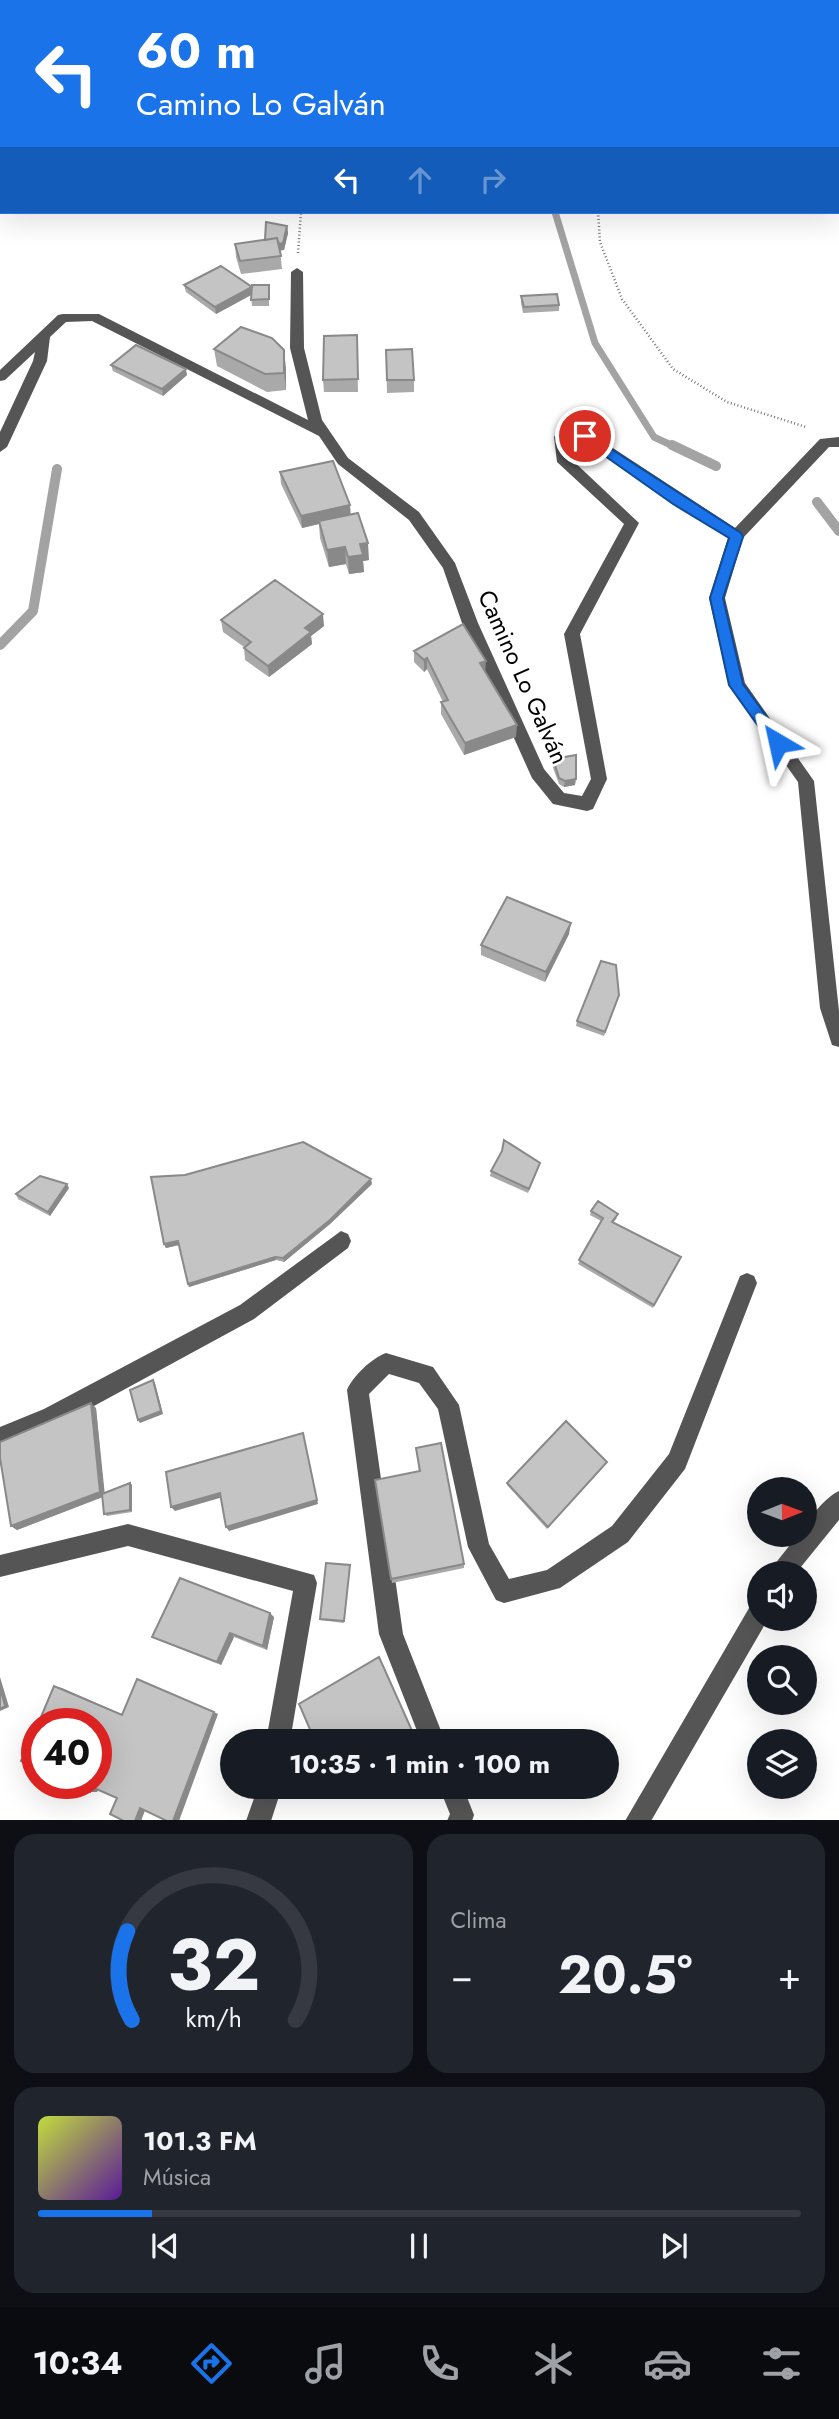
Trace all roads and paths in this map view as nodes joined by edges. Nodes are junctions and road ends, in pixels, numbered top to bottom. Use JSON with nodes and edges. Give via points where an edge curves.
{"nodes":[{"id":1,"x":301,"y":214,"type":"edge"},
{"id":2,"x":598,"y":214,"type":"edge"},
{"id":3,"x":297,"y":272,"type":"joint"},
{"id":4,"x":44,"y":337,"type":"junction"},
{"id":5,"x":0,"y":377,"type":"edge"},
{"id":6,"x":323,"y":433,"type":"junction"},
{"id":7,"x":832,"y":442,"type":"edge"},
{"id":8,"x":0,"y":447,"type":"edge"},
{"id":9,"x":736,"y":537,"type":"junction"},
{"id":10,"x":839,"y":1039,"type":"edge"},
{"id":11,"x":341,"y":1241,"type":"dead end"},
{"id":12,"x":747,"y":1283,"type":"dead end"},
{"id":13,"x":0,"y":1438,"type":"edge"},
{"id":14,"x":839,"y":1502,"type":"edge"},
{"id":15,"x":792,"y":1561,"type":"edge"},
{"id":16,"x":0,"y":1566,"type":"edge"},
{"id":17,"x":748,"y":1631,"type":"edge"},
{"id":18,"x":280,"y":1729,"type":"edge"},
{"id":19,"x":428,"y":1729,"type":"edge"},
{"id":20,"x":268,"y":1799,"type":"edge"},
{"id":21,"x":456,"y":1799,"type":"edge"},
{"id":22,"x":258,"y":1820,"type":"edge"},
{"id":23,"x":460,"y":1820,"type":"edge"},
{"id":24,"x":638,"y":1820,"type":"edge"}],
"edges":[{"from":1,"to":3,"type":"path"},
{"from":2,"to":7,"type":"path","via":[[600,242],[622,299],[673,369],[727,402],[804,426]]},
{"from":3,"to":6,"type":"street","name":"Camino Lo Galván","via":[[297,348],[315,421]]},
{"from":4,"to":5,"type":"street","name":"Camino Lo Galván"},
{"from":4,"to":6,"type":"street","name":"Camino Lo Galván","via":[[63,318],[94,317]]},
{"from":4,"to":8,"type":"street","via":[[40,361]]},
{"from":6,"to":9,"type":"street","name":"Camino Lo Galván","via":[[343,461],[414,516],[450,567],[470,623],[538,773],[559,799],[587,804],[598,779],[572,634],[632,523],[562,458],[561,437],[585,436]]},
{"from":7,"to":9,"type":"street"},
{"from":9,"to":10,"type":"street","via":[[717,598],[737,685],[806,781],[829,1008]]},
{"from":11,"to":13,"type":"street","via":[[247,1312],[51,1417]]},
{"from":12,"to":19,"type":"street","via":[[677,1461],[620,1534],[552,1580],[504,1592],[479,1548],[448,1405],[426,1374],[386,1363],[358,1391],[391,1634]]},
{"from":14,"to":15,"type":"street"},
{"from":16,"to":18,"type":"street","via":[[128,1535],[306,1583]]},
{"from":17,"to":24,"type":"street"},
{"from":20,"to":22,"type":"street"},
{"from":21,"to":23,"type":"street"}]}
